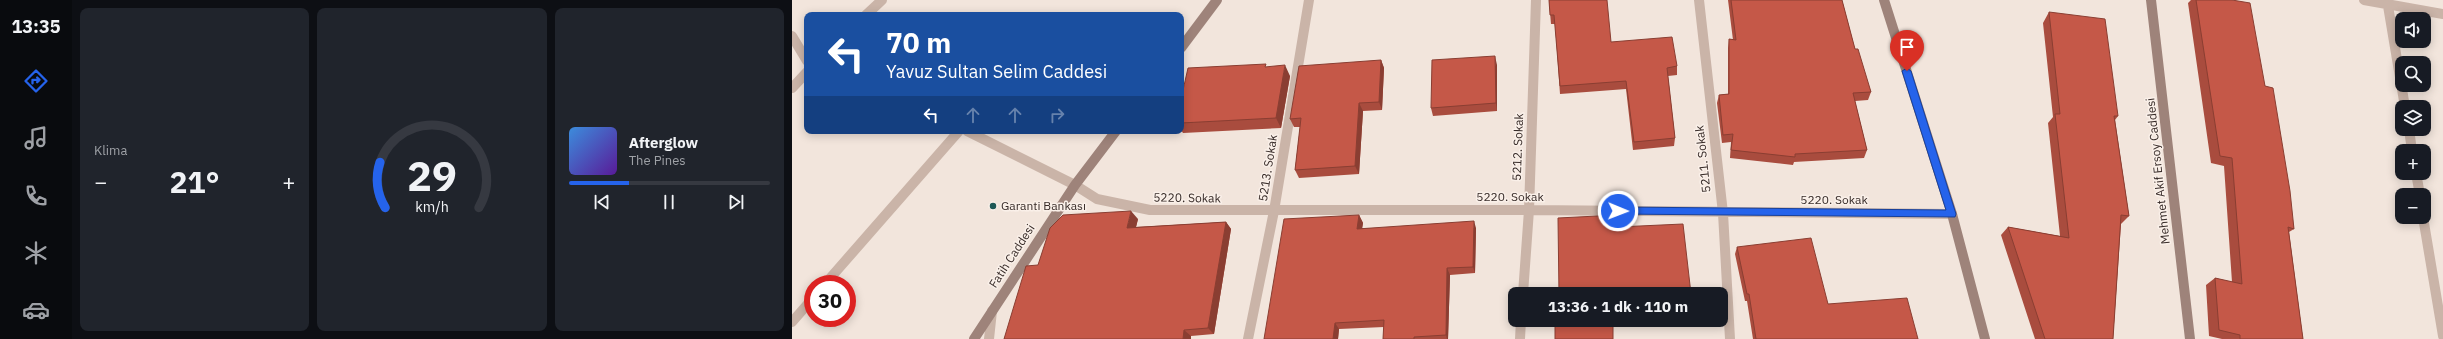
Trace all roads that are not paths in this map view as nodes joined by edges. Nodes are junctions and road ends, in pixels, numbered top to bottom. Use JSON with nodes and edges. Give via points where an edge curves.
{"nodes":[{"id":1,"x":882,"y":0,"type":"edge"},
{"id":2,"x":1217,"y":0,"type":"edge"},
{"id":3,"x":1309,"y":0,"type":"edge"},
{"id":4,"x":1536,"y":0,"type":"edge"},
{"id":5,"x":1699,"y":0,"type":"edge"},
{"id":6,"x":1884,"y":0,"type":"edge"},
{"id":7,"x":2151,"y":0,"type":"edge"},
{"id":8,"x":2364,"y":0,"type":"edge"},
{"id":9,"x":2387,"y":2,"type":"edge"},
{"id":10,"x":869,"y":12,"type":"edge"},
{"id":11,"x":2443,"y":14,"type":"edge"},
{"id":12,"x":792,"y":36,"type":"edge"},
{"id":13,"x":1184,"y":44,"type":"edge"},
{"id":14,"x":804,"y":56,"type":"edge"},
{"id":15,"x":804,"y":75,"type":"edge"},
{"id":16,"x":792,"y":88,"type":"edge"},
{"id":17,"x":2404,"y":100,"type":"edge"},
{"id":18,"x":956,"y":134,"type":"edge"},
{"id":19,"x":973,"y":134,"type":"edge"},
{"id":20,"x":1114,"y":134,"type":"edge"},
{"id":21,"x":1075,"y":185,"type":"junction"},
{"id":22,"x":1529,"y":210,"type":"junction"},
{"id":23,"x":1274,"y":211,"type":"junction"},
{"id":24,"x":1723,"y":213,"type":"junction"},
{"id":25,"x":1952,"y":214,"type":"junction"},
{"id":26,"x":2424,"y":224,"type":"edge"},
{"id":27,"x":833,"y":275,"type":"edge"},
{"id":28,"x":1524,"y":287,"type":"edge"},
{"id":29,"x":804,"y":308,"type":"edge"},
{"id":30,"x":992,"y":312,"type":"junction"},
{"id":31,"x":792,"y":322,"type":"edge"},
{"id":32,"x":1521,"y":327,"type":"edge"},
{"id":33,"x":2443,"y":336,"type":"edge"},
{"id":34,"x":974,"y":339,"type":"edge"},
{"id":35,"x":988,"y":339,"type":"edge"},
{"id":36,"x":1248,"y":339,"type":"edge"},
{"id":37,"x":1520,"y":339,"type":"edge"},
{"id":38,"x":1730,"y":339,"type":"edge"},
{"id":39,"x":1985,"y":339,"type":"edge"},
{"id":40,"x":2190,"y":339,"type":"edge"}],
"edges":[{"from":1,"to":10,"type":"street"},
{"from":2,"to":13,"type":"street"},
{"from":3,"to":23,"type":"street","name":"5213. Sokak"},
{"from":4,"to":22,"type":"street","name":"5212. Sokak"},
{"from":5,"to":24,"type":"street","name":"5211. Sokak"},
{"from":6,"to":25,"type":"street"},
{"from":7,"to":40,"type":"street","name":"Mehmet Akif Ersoy Caddesi"},
{"from":8,"to":9,"type":"street"},
{"from":9,"to":11,"type":"street"},
{"from":9,"to":17,"type":"street"},
{"from":12,"to":14,"type":"street"},
{"from":15,"to":16,"type":"street"},
{"from":18,"to":27,"type":"street"},
{"from":19,"to":21,"type":"street","name":"5220. Sokak"},
{"from":20,"to":21,"type":"street","name":"Fatih Caddesi"},
{"from":21,"to":23,"type":"street","name":"5220. Sokak","via":[[1097,199],[1150,210]]},
{"from":21,"to":30,"type":"street","name":"Fatih Caddesi"},
{"from":22,"to":23,"type":"street","name":"5220. Sokak"},
{"from":22,"to":24,"type":"street","name":"5220. Sokak"},
{"from":22,"to":28,"type":"street","name":"5212. Sokak"},
{"from":23,"to":36,"type":"street","name":"5213. Sokak"},
{"from":24,"to":25,"type":"street","name":"5220. Sokak"},
{"from":24,"to":38,"type":"street","name":"5211. Sokak"},
{"from":25,"to":39,"type":"street"},
{"from":26,"to":33,"type":"street"},
{"from":29,"to":31,"type":"street"},
{"from":30,"to":34,"type":"street","name":"Fatih Caddesi"},
{"from":30,"to":35,"type":"street"},
{"from":32,"to":37,"type":"street"}]}
